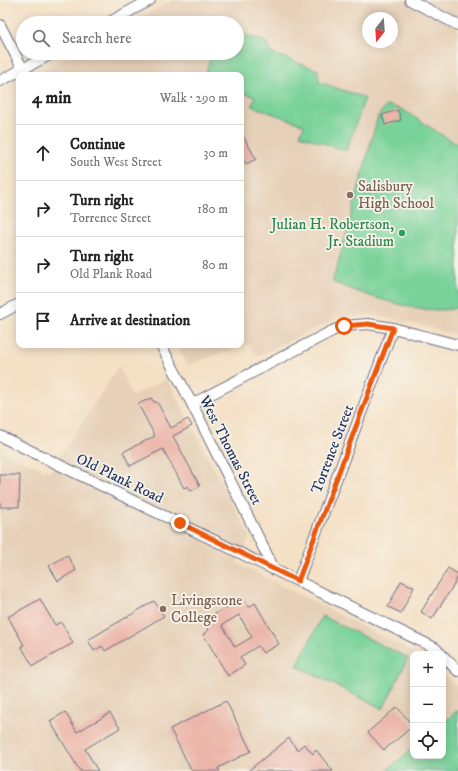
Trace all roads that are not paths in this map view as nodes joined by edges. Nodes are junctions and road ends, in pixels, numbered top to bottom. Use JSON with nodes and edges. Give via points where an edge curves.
{"nodes":[{"id":1,"x":150,"y":0,"type":"edge"},
{"id":2,"x":410,"y":0,"type":"edge"},
{"id":3,"x":121,"y":16,"type":"edge"},
{"id":4,"x":458,"y":25,"type":"edge"},
{"id":5,"x":0,"y":26,"type":"edge"},
{"id":6,"x":16,"y":57,"type":"edge"},
{"id":7,"x":18,"y":60,"type":"edge"},
{"id":8,"x":42,"y":60,"type":"edge"},
{"id":9,"x":24,"y":72,"type":"edge"},
{"id":10,"x":16,"y":75,"type":"edge"},
{"id":11,"x":0,"y":81,"type":"edge"},
{"id":12,"x":16,"y":306,"type":"edge"},
{"id":13,"x":0,"y":314,"type":"edge"},
{"id":14,"x":393,"y":328,"type":"junction"},
{"id":15,"x":458,"y":345,"type":"edge"},
{"id":16,"x":163,"y":348,"type":"edge"},
{"id":17,"x":192,"y":404,"type":"junction"},
{"id":18,"x":0,"y":436,"type":"edge"},
{"id":19,"x":274,"y":569,"type":"junction"},
{"id":20,"x":298,"y":581,"type":"junction"},
{"id":21,"x":438,"y":651,"type":"edge"},
{"id":22,"x":446,"y":659,"type":"edge"},
{"id":23,"x":458,"y":671,"type":"edge"}],
"edges":[{"from":1,"to":3,"type":"street"},
{"from":2,"to":4,"type":"street"},
{"from":5,"to":6,"type":"street"},
{"from":7,"to":9,"type":"street"},
{"from":8,"to":9,"type":"street"},
{"from":10,"to":11,"type":"street"},
{"from":12,"to":13,"type":"street"},
{"from":14,"to":15,"type":"street"},
{"from":14,"to":17,"type":"street","via":[[368,324],[344,326]]},
{"from":14,"to":20,"type":"street","name":"Torrence Street"},
{"from":16,"to":17,"type":"street","name":"West Thomas Street"},
{"from":17,"to":19,"type":"street","name":"West Thomas Street"},
{"from":18,"to":19,"type":"street","name":"Old Plank Road"},
{"from":19,"to":20,"type":"street","name":"Old Plank Road"},
{"from":20,"to":21,"type":"street","name":"Old Plank Road"},
{"from":22,"to":23,"type":"street","name":"Old Plank Road"}]}
